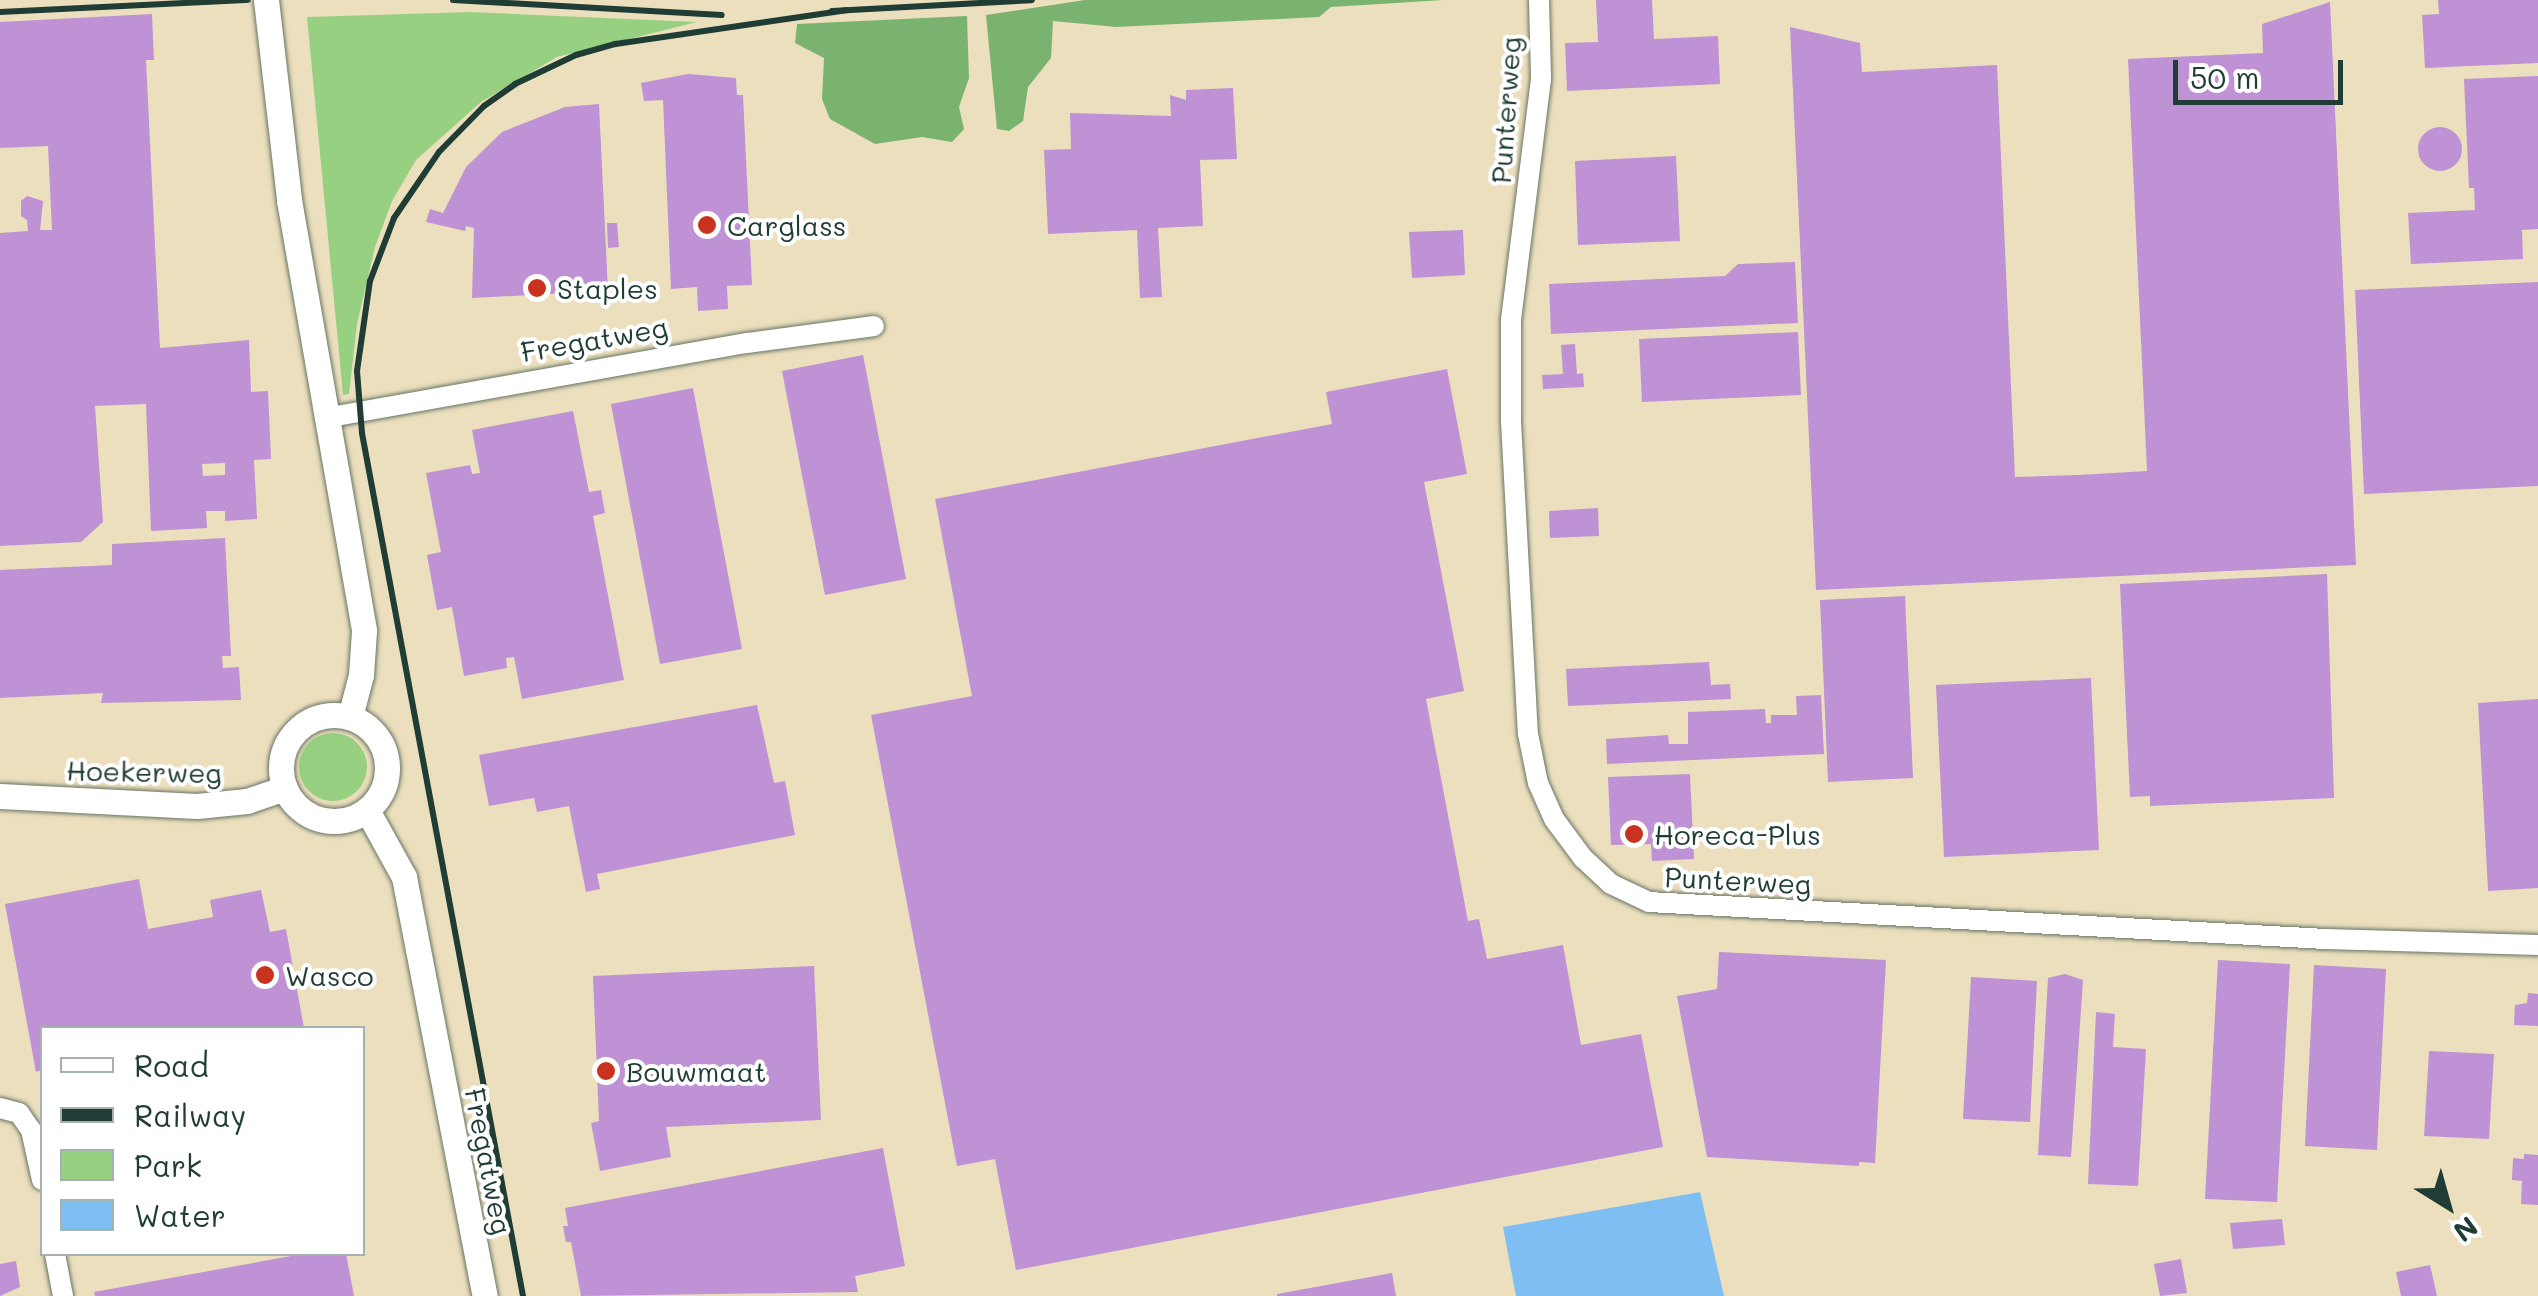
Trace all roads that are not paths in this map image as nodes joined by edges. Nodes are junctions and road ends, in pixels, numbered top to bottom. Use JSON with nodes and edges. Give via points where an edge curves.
{"nodes":[{"id":1,"x":266,"y":0,"type":"edge"},
{"id":2,"x":1539,"y":0,"type":"edge"},
{"id":3,"x":874,"y":326,"type":"dead end"},
{"id":4,"x":325,"y":418,"type":"junction"},
{"id":5,"x":350,"y":717,"type":"junction"},
{"id":6,"x":285,"y":788,"type":"junction"},
{"id":7,"x":0,"y":796,"type":"edge"},
{"id":8,"x":367,"y":810,"type":"junction"},
{"id":9,"x":2538,"y":945,"type":"edge"},
{"id":10,"x":0,"y":1108,"type":"edge"},
{"id":11,"x":40,"y":1171,"type":"edge"},
{"id":12,"x":55,"y":1256,"type":"edge"},
{"id":13,"x":62,"y":1296,"type":"edge"},
{"id":14,"x":485,"y":1296,"type":"edge"}],
"edges":[{"from":1,"to":4,"type":"street","via":[[289,200]]},
{"from":2,"to":9,"type":"street","name":"Punterweg","via":[[1542,79],[1510,319],[1513,461],[1528,734],[1538,783],[1583,858],[1611,884],[1649,902]]},
{"from":3,"to":4,"type":"street","name":"Fregatweg"},
{"from":4,"to":5,"type":"street","via":[[364,631]]},
{"from":5,"to":6,"type":"street","via":[[318,718],[299,728],[283,756]]},
{"from":5,"to":8,"type":"street","via":[[378,737],[387,758],[386,782]]},
{"from":6,"to":7,"type":"street","name":"Hoekerweg","via":[[248,801],[197,806]]},
{"from":6,"to":8,"type":"street","via":[[299,808],[320,819],[345,820]]},
{"from":8,"to":14,"type":"street","name":"Fregatweg","via":[[404,877]]},
{"from":10,"to":11,"type":"street","via":[[19,1113],[31,1130]]},
{"from":12,"to":13,"type":"street"}]}
